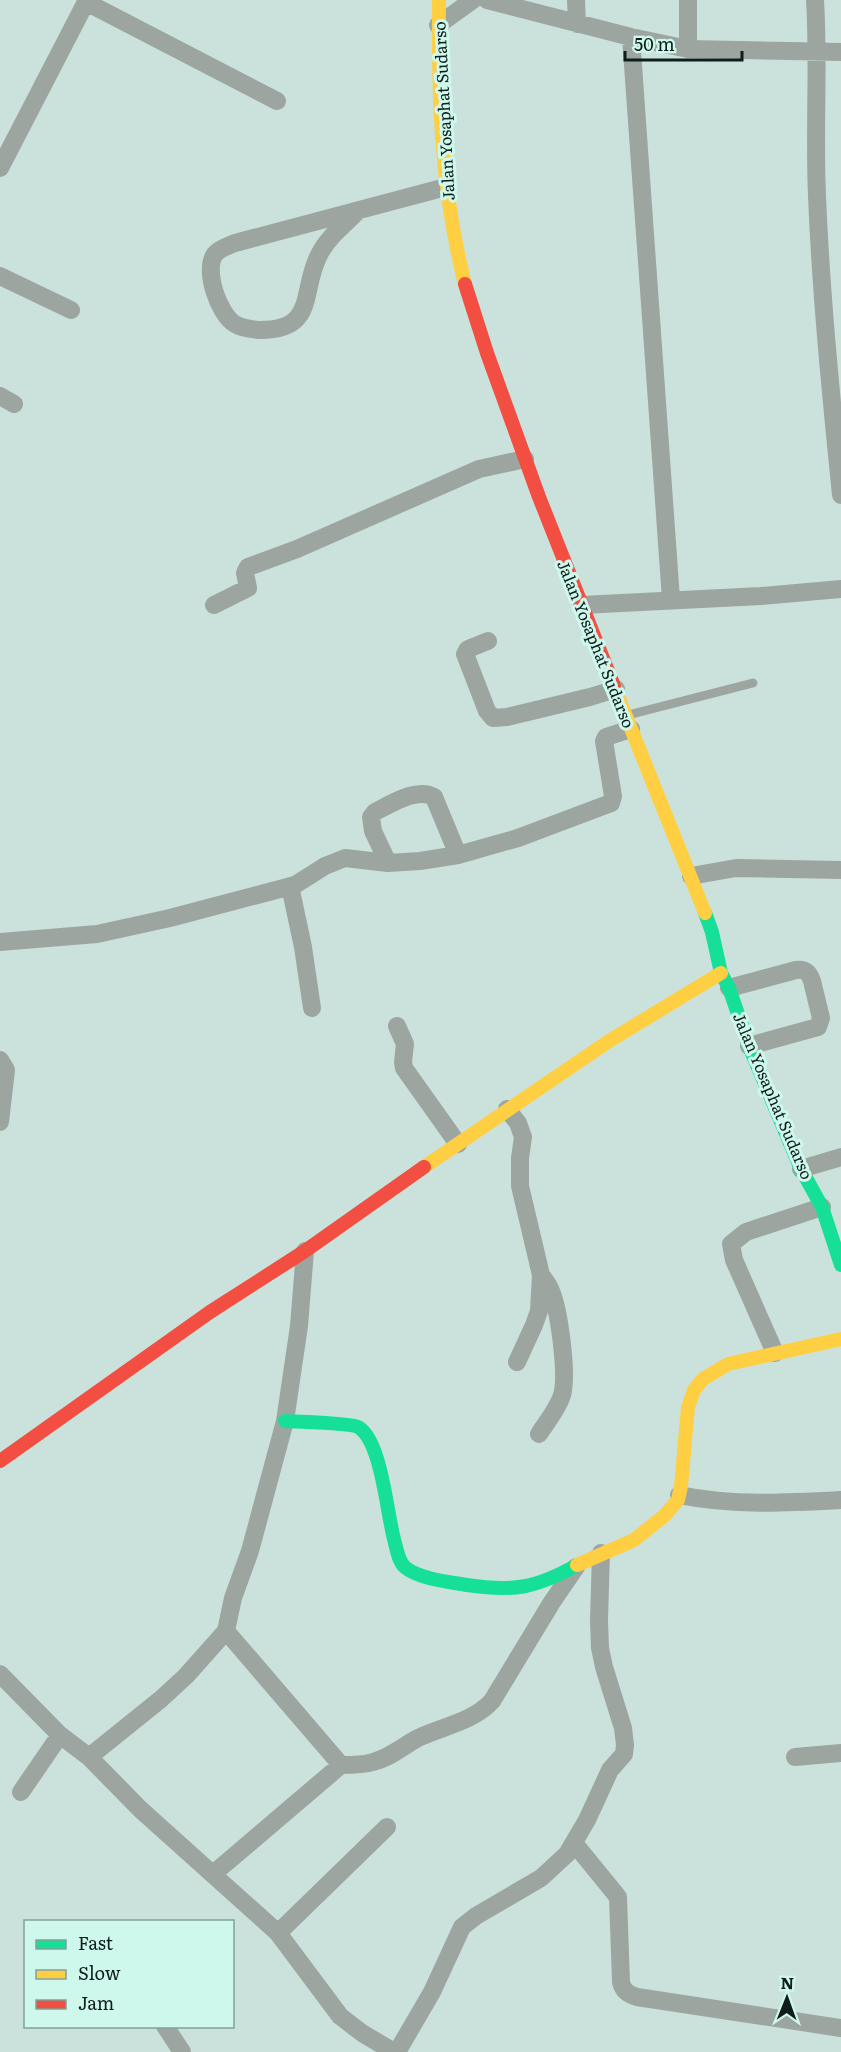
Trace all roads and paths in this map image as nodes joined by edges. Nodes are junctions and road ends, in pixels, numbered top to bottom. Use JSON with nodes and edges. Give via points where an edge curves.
{"nodes":[{"id":1,"x":439,"y":0,"type":"edge"},
{"id":2,"x":473,"y":0,"type":"edge"},
{"id":3,"x":487,"y":0,"type":"edge"},
{"id":4,"x":576,"y":0,"type":"edge"},
{"id":5,"x":688,"y":0,"type":"edge"},
{"id":6,"x":815,"y":0,"type":"edge"},
{"id":7,"x":86,"y":1,"type":"edge"},
{"id":8,"x":577,"y":24,"type":"junction"},
{"id":9,"x":438,"y":25,"type":"junction"},
{"id":10,"x":631,"y":38,"type":"junction"},
{"id":11,"x":688,"y":49,"type":"junction"},
{"id":12,"x":841,"y":52,"type":"edge"},
{"id":13,"x":817,"y":53,"type":"junction"},
{"id":14,"x":277,"y":101,"type":"dead end"},
{"id":15,"x":0,"y":168,"type":"edge"},
{"id":16,"x":446,"y":187,"type":"junction"},
{"id":17,"x":358,"y":211,"type":"junction"},
{"id":18,"x":0,"y":276,"type":"edge"},
{"id":19,"x":71,"y":310,"type":"dead end"},
{"id":20,"x":513,"y":461,"type":"junction"},
{"id":21,"x":841,"y":495,"type":"edge"},
{"id":22,"x":841,"y":589,"type":"edge"},
{"id":23,"x":671,"y":599,"type":"junction"},
{"id":24,"x":214,"y":605,"type":"dead end"},
{"id":25,"x":582,"y":605,"type":"junction"},
{"id":26,"x":488,"y":641,"type":"dead end"},
{"id":27,"x":753,"y":683,"type":"dead end"},
{"id":28,"x":603,"y":693,"type":"junction"},
{"id":29,"x":628,"y":722,"type":"junction"},
{"id":30,"x":458,"y":855,"type":"junction"},
{"id":31,"x":388,"y":863,"type":"junction"},
{"id":32,"x":841,"y":870,"type":"edge"},
{"id":33,"x":691,"y":876,"type":"junction"},
{"id":34,"x":290,"y":886,"type":"junction"},
{"id":35,"x":0,"y":942,"type":"edge"},
{"id":36,"x":725,"y":981,"type":"junction"},
{"id":37,"x":312,"y":1008,"type":"dead end"},
{"id":38,"x":397,"y":1026,"type":"dead end"},
{"id":39,"x":749,"y":1046,"type":"junction"},
{"id":40,"x":0,"y":1060,"type":"edge"},
{"id":41,"x":507,"y":1109,"type":"junction"},
{"id":42,"x":0,"y":1122,"type":"edge"},
{"id":43,"x":458,"y":1144,"type":"junction"},
{"id":44,"x":841,"y":1157,"type":"edge"},
{"id":45,"x":801,"y":1169,"type":"junction"},
{"id":46,"x":822,"y":1207,"type":"junction"},
{"id":47,"x":305,"y":1251,"type":"junction"},
{"id":48,"x":841,"y":1265,"type":"edge"},
{"id":49,"x":541,"y":1275,"type":"junction"},
{"id":50,"x":841,"y":1339,"type":"edge"},
{"id":51,"x":775,"y":1353,"type":"junction"},
{"id":52,"x":517,"y":1362,"type":"dead end"},
{"id":53,"x":285,"y":1421,"type":"junction"},
{"id":54,"x":539,"y":1434,"type":"dead end"},
{"id":55,"x":0,"y":1461,"type":"edge"},
{"id":56,"x":679,"y":1496,"type":"junction"},
{"id":57,"x":841,"y":1500,"type":"edge"},
{"id":58,"x":601,"y":1553,"type":"junction"},
{"id":59,"x":578,"y":1565,"type":"junction"},
{"id":60,"x":226,"y":1631,"type":"junction"},
{"id":61,"x":0,"y":1674,"type":"edge"},
{"id":62,"x":60,"y":1735,"type":"junction"},
{"id":63,"x":841,"y":1753,"type":"edge"},
{"id":64,"x":88,"y":1757,"type":"junction"},
{"id":65,"x":795,"y":1757,"type":"dead end"},
{"id":66,"x":341,"y":1765,"type":"junction"},
{"id":67,"x":21,"y":1792,"type":"dead end"},
{"id":68,"x":387,"y":1827,"type":"dead end"},
{"id":69,"x":574,"y":1842,"type":"junction"},
{"id":70,"x":213,"y":1874,"type":"junction"},
{"id":71,"x":278,"y":1933,"type":"junction"},
{"id":72,"x":166,"y":2028,"type":"edge"},
{"id":73,"x":841,"y":2028,"type":"edge"},
{"id":74,"x":182,"y":2052,"type":"edge"},
{"id":75,"x":396,"y":2052,"type":"edge"}],
"edges":[{"from":1,"to":9,"type":"street","name":"Jalan Yosaphat Sudarso"},
{"from":2,"to":9,"type":"street"},
{"from":3,"to":8,"type":"street"},
{"from":4,"to":8,"type":"street"},
{"from":5,"to":11,"type":"street"},
{"from":6,"to":13,"type":"street"},
{"from":7,"to":14,"type":"street"},
{"from":7,"to":15,"type":"street"},
{"from":8,"to":10,"type":"street"},
{"from":9,"to":16,"type":"street","name":"Jalan Yosaphat Sudarso"},
{"from":10,"to":11,"type":"street"},
{"from":10,"to":23,"type":"street"},
{"from":11,"to":13,"type":"street"},
{"from":12,"to":13,"type":"street"},
{"from":13,"to":21,"type":"street","via":[[817,195]]},
{"from":16,"to":17,"type":"street"},
{"from":16,"to":20,"type":"street","name":"Jalan Yosaphat Sudarso","via":[[458,261]]},
{"from":17,"to":17,"type":"street","via":[[220,249],[212,260],[211,278],[228,318],[256,330],[291,323],[305,309],[320,252]]},
{"from":18,"to":19,"type":"street"},
{"from":20,"to":24,"type":"street","via":[[479,469],[248,567],[248,588]]},
{"from":20,"to":25,"type":"street","name":"Jalan Yosaphat Sudarso","via":[[553,535]]},
{"from":22,"to":23,"type":"street"},
{"from":23,"to":25,"type":"street"},
{"from":25,"to":28,"type":"street","name":"Jalan Yosaphat Sudarso"},
{"from":26,"to":28,"type":"street","via":[[465,654],[487,711],[494,718]]},
{"from":27,"to":29,"type":"lane"},
{"from":28,"to":29,"type":"street","name":"Jalan Yosaphat Sudarso"},
{"from":29,"to":30,"type":"street","via":[[604,741],[611,803],[518,838]]},
{"from":29,"to":33,"type":"street","name":"Jalan Yosaphat Sudarso"},
{"from":30,"to":31,"type":"street"},
{"from":30,"to":31,"type":"street","via":[[434,797],[417,794],[371,817],[376,840]]},
{"from":31,"to":34,"type":"street","via":[[345,858]]},
{"from":32,"to":33,"type":"street","via":[[736,868]]},
{"from":33,"to":36,"type":"street","name":"Jalan Yosaphat Sudarso"},
{"from":34,"to":35,"type":"street","via":[[97,934]]},
{"from":34,"to":37,"type":"street"},
{"from":36,"to":39,"type":"street","name":"Jalan Yosaphat Sudarso"},
{"from":36,"to":39,"type":"street","via":[[799,969],[808,973],[812,981],[820,1024],[811,1030]]},
{"from":36,"to":41,"type":"street","via":[[609,1041]]},
{"from":38,"to":43,"type":"street","via":[[405,1044],[405,1068]]},
{"from":39,"to":45,"type":"street","name":"Jalan Yosaphat Sudarso"},
{"from":40,"to":42,"type":"street","via":[[6,1070]]},
{"from":41,"to":43,"type":"street"},
{"from":41,"to":49,"type":"street","via":[[523,1137],[520,1186]]},
{"from":43,"to":47,"type":"street"},
{"from":44,"to":45,"type":"street"},
{"from":45,"to":46,"type":"street","name":"Jalan Yosaphat Sudarso"},
{"from":46,"to":48,"type":"street","name":"Jalan Yosaphat Sudarso"},
{"from":46,"to":51,"type":"street","via":[[746,1233],[731,1244],[734,1260]]},
{"from":47,"to":53,"type":"street"},
{"from":47,"to":55,"type":"street","via":[[210,1312]]},
{"from":49,"to":52,"type":"street","via":[[538,1311]]},
{"from":49,"to":54,"type":"street","via":[[554,1300],[564,1383],[561,1399]]},
{"from":50,"to":51,"type":"street"},
{"from":51,"to":56,"type":"street","via":[[728,1364],[696,1386],[688,1407]]},
{"from":53,"to":59,"type":"street","via":[[357,1426],[366,1432],[383,1481],[398,1554],[408,1569],[438,1579],[516,1589],[533,1586]]},
{"from":53,"to":60,"type":"street"},
{"from":56,"to":57,"type":"street","via":[[737,1503]]},
{"from":56,"to":58,"type":"street","via":[[667,1512],[638,1536]]},
{"from":58,"to":59,"type":"street"},
{"from":58,"to":69,"type":"street","via":[[600,1648],[623,1728],[625,1751],[610,1770]]},
{"from":59,"to":66,"type":"street","via":[[486,1707],[381,1760]]},
{"from":60,"to":64,"type":"street","via":[[161,1699]]},
{"from":60,"to":66,"type":"street"},
{"from":61,"to":62,"type":"street"},
{"from":62,"to":64,"type":"street"},
{"from":62,"to":67,"type":"street"},
{"from":63,"to":65,"type":"street"},
{"from":64,"to":70,"type":"street"},
{"from":66,"to":70,"type":"street"},
{"from":68,"to":71,"type":"street"},
{"from":69,"to":73,"type":"street","via":[[619,1899],[621,1982],[628,1993]]},
{"from":69,"to":75,"type":"street","via":[[541,1878],[462,1927],[432,1992]]},
{"from":70,"to":71,"type":"street"},
{"from":71,"to":75,"type":"street","via":[[340,2016]]},
{"from":72,"to":74,"type":"street"}]}
